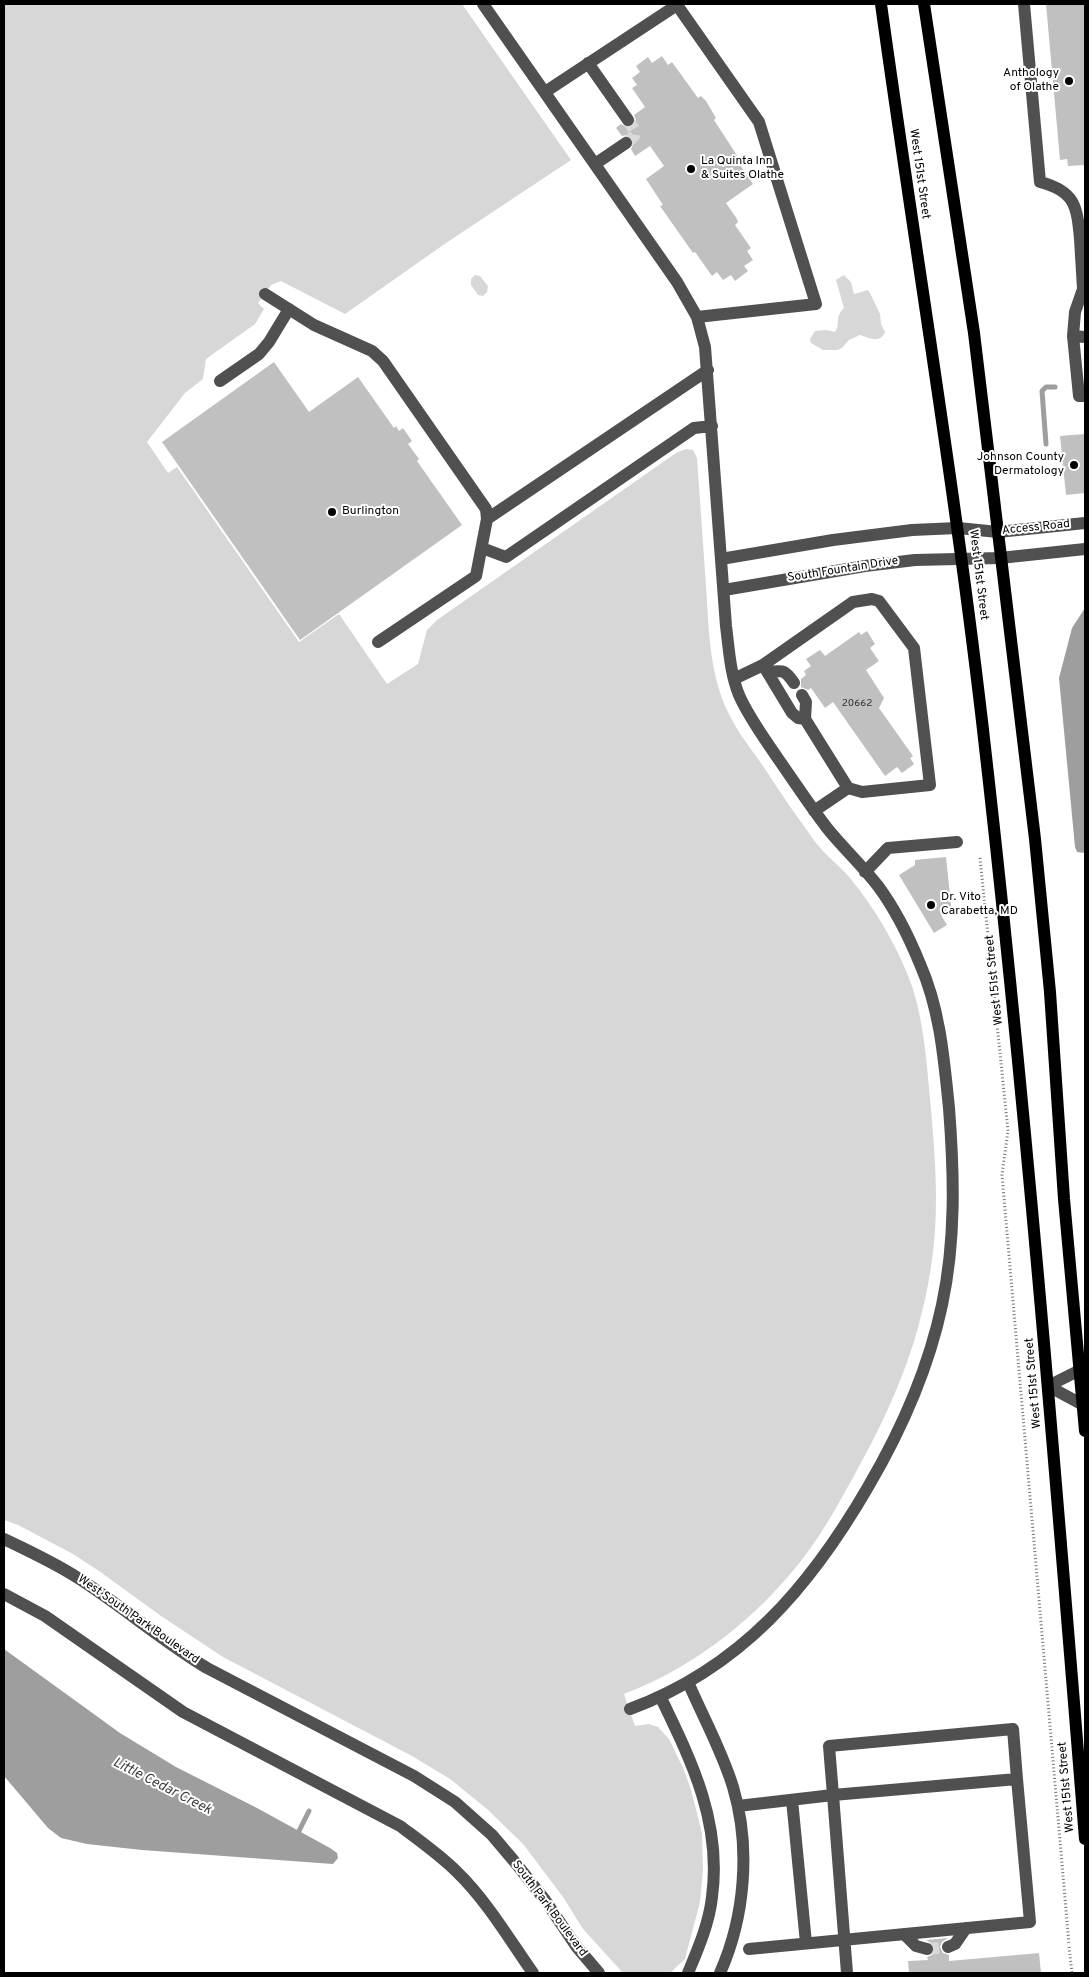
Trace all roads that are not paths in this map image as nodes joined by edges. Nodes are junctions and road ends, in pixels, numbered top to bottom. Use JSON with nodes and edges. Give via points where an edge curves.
{"nodes":[{"id":1,"x":483,"y":4,"type":"edge"},
{"id":2,"x":881,"y":4,"type":"edge"},
{"id":3,"x":924,"y":4,"type":"edge"},
{"id":4,"x":1024,"y":4,"type":"edge"},
{"id":5,"x":588,"y":63,"type":"junction"},
{"id":6,"x":545,"y":92,"type":"junction"},
{"id":7,"x":628,"y":120,"type":"tunnel mouth"},
{"id":8,"x":626,"y":143,"type":"dead end"},
{"id":9,"x":594,"y":164,"type":"junction"},
{"id":10,"x":1084,"y":268,"type":"edge"},
{"id":11,"x":1084,"y":290,"type":"edge"},
{"id":12,"x":265,"y":294,"type":"dead end"},
{"id":13,"x":289,"y":309,"type":"junction"},
{"id":14,"x":698,"y":317,"type":"junction"},
{"id":15,"x":1079,"y":337,"type":"edge"},
{"id":16,"x":708,"y":370,"type":"junction"},
{"id":17,"x":220,"y":381,"type":"dead end"},
{"id":18,"x":1085,"y":396,"type":"edge"},
{"id":19,"x":712,"y":426,"type":"junction"},
{"id":20,"x":487,"y":520,"type":"junction"},
{"id":21,"x":1085,"y":523,"type":"edge"},
{"id":22,"x":958,"y":528,"type":"junction"},
{"id":23,"x":998,"y":532,"type":"junction"},
{"id":24,"x":482,"y":548,"type":"junction"},
{"id":25,"x":1085,"y":549,"type":"edge"},
{"id":26,"x":962,"y":558,"type":"junction"},
{"id":27,"x":1000,"y":558,"type":"junction"},
{"id":28,"x":721,"y":559,"type":"junction"},
{"id":29,"x":724,"y":590,"type":"junction"},
{"id":30,"x":378,"y":642,"type":"dead end"},
{"id":31,"x":765,"y":668,"type":"junction"},
{"id":32,"x":734,"y":679,"type":"junction"},
{"id":33,"x":794,"y":683,"type":"dead end"},
{"id":34,"x":802,"y":695,"type":"dead end"},
{"id":35,"x":804,"y":719,"type":"junction"},
{"id":36,"x":848,"y":788,"type":"junction"},
{"id":37,"x":814,"y":811,"type":"junction"},
{"id":38,"x":957,"y":842,"type":"dead end"},
{"id":39,"x":866,"y":872,"type":"junction"},
{"id":40,"x":1082,"y":1370,"type":"edge"},
{"id":41,"x":1048,"y":1386,"type":"junction"},
{"id":42,"x":1084,"y":1406,"type":"edge"},
{"id":43,"x":1085,"y":1431,"type":"edge"},
{"id":44,"x":4,"y":1539,"type":"edge"},
{"id":45,"x":4,"y":1594,"type":"edge"},
{"id":46,"x":688,"y":1682,"type":"junction"},
{"id":47,"x":661,"y":1698,"type":"junction"},
{"id":48,"x":630,"y":1709,"type":"dead end"},
{"id":49,"x":378,"y":1758,"type":"joint"},
{"id":50,"x":1017,"y":1779,"type":"junction"},
{"id":51,"x":833,"y":1796,"type":"junction"},
{"id":52,"x":792,"y":1800,"type":"junction"},
{"id":53,"x":738,"y":1806,"type":"junction"},
{"id":54,"x":1085,"y":1839,"type":"edge"},
{"id":55,"x":966,"y":1928,"type":"junction"},
{"id":56,"x":904,"y":1934,"type":"junction"},
{"id":57,"x":844,"y":1940,"type":"junction"},
{"id":58,"x":806,"y":1943,"type":"junction"},
{"id":59,"x":948,"y":1947,"type":"tunnel mouth"},
{"id":60,"x":748,"y":1949,"type":"dead end"},
{"id":61,"x":927,"y":1949,"type":"tunnel mouth"},
{"id":62,"x":533,"y":1973,"type":"edge"},
{"id":63,"x":599,"y":1973,"type":"edge"},
{"id":64,"x":688,"y":1973,"type":"edge"},
{"id":65,"x":720,"y":1973,"type":"edge"},
{"id":66,"x":847,"y":1973,"type":"edge"}],
"edges":[{"from":1,"to":6,"type":"street"},
{"from":2,"to":22,"type":"main road","name":"West 151st Street"},
{"from":3,"to":23,"type":"main road","name":"West 151st Street","via":[[974,333]]},
{"from":4,"to":10,"type":"street","via":[[1040,182],[1067,195],[1077,210]]},
{"from":5,"to":6,"type":"street"},
{"from":5,"to":7,"type":"street"},
{"from":5,"to":14,"type":"street","via":[[677,4],[759,122],[816,304]]},
{"from":6,"to":9,"type":"street"},
{"from":8,"to":9,"type":"street"},
{"from":9,"to":14,"type":"street"},
{"from":10,"to":11,"type":"street"},
{"from":11,"to":15,"type":"street","via":[[1075,312]]},
{"from":12,"to":13,"type":"street"},
{"from":13,"to":17,"type":"street","via":[[259,354]]},
{"from":13,"to":20,"type":"street","via":[[334,335],[372,351],[383,361],[486,509]]},
{"from":14,"to":16,"type":"street"},
{"from":15,"to":18,"type":"street","via":[[1079,396]]},
{"from":16,"to":19,"type":"street"},
{"from":16,"to":20,"type":"street"},
{"from":19,"to":24,"type":"street","via":[[694,428],[506,557]]},
{"from":19,"to":28,"type":"street"},
{"from":20,"to":24,"type":"street"},
{"from":21,"to":23,"type":"street","name":"Access Road"},
{"from":22,"to":23,"type":"street","name":"Access Road"},
{"from":22,"to":26,"type":"main road","name":"West 151st Street"},
{"from":22,"to":28,"type":"street","via":[[920,529],[833,540]]},
{"from":23,"to":27,"type":"main road","name":"West 151st Street"},
{"from":24,"to":30,"type":"street","via":[[476,576]]},
{"from":25,"to":27,"type":"street"},
{"from":26,"to":27,"type":"street"},
{"from":26,"to":29,"type":"street","name":"South Fountain Drive","via":[[865,566]]},
{"from":26,"to":41,"type":"main road","name":"West 151st Street","via":[[986,755]]},
{"from":27,"to":40,"type":"main road","name":"West 151st Street","via":[[1035,838],[1050,992],[1063,1190]]},
{"from":28,"to":29,"type":"street"},
{"from":29,"to":32,"type":"street"},
{"from":31,"to":32,"type":"street"},
{"from":31,"to":33,"type":"street","via":[[787,672]]},
{"from":31,"to":35,"type":"street","via":[[792,713]]},
{"from":31,"to":36,"type":"street","via":[[843,608],[863,600],[879,601],[914,648],[930,785],[862,792]]},
{"from":32,"to":37,"type":"street","via":[[759,731]]},
{"from":34,"to":35,"type":"street","via":[[806,702]]},
{"from":35,"to":36,"type":"street"},
{"from":36,"to":37,"type":"street"},
{"from":37,"to":39,"type":"street"},
{"from":38,"to":39,"type":"street","via":[[888,848]]},
{"from":39,"to":46,"type":"street","via":[[893,909],[919,961],[928,984],[940,1037],[953,1177],[951,1240],[942,1304],[926,1364],[906,1416],[847,1523],[814,1572],[787,1604],[729,1655]]},
{"from":40,"to":41,"type":"street"},
{"from":40,"to":42,"type":"main road","name":"West 151st Street"},
{"from":41,"to":42,"type":"street"},
{"from":41,"to":54,"type":"main road","name":"West 151st Street"},
{"from":42,"to":43,"type":"main road","name":"West 151st Street"},
{"from":44,"to":49,"type":"street","name":"West South Park Boulevard","via":[[79,1578],[175,1649],[207,1668]]},
{"from":45,"to":62,"type":"street","via":[[45,1616],[183,1712],[400,1826],[458,1873]]},
{"from":46,"to":47,"type":"street"},
{"from":46,"to":53,"type":"street","via":[[722,1757]]},
{"from":47,"to":48,"type":"street"},
{"from":47,"to":64,"type":"street","via":[[699,1782],[712,1839],[712,1899],[705,1931]]},
{"from":49,"to":63,"type":"street","name":"South Park Boulevard","via":[[455,1802],[492,1835]]},
{"from":50,"to":51,"type":"street"},
{"from":50,"to":51,"type":"street","via":[[1013,1729],[829,1746]]},
{"from":50,"to":55,"type":"street","via":[[1030,1922]]},
{"from":51,"to":52,"type":"street"},
{"from":51,"to":57,"type":"street"},
{"from":52,"to":53,"type":"street"},
{"from":52,"to":58,"type":"street"},
{"from":53,"to":65,"type":"street","via":[[743,1870],[740,1898],[736,1925]]},
{"from":55,"to":56,"type":"street"},
{"from":55,"to":59,"type":"street","via":[[955,1944]]},
{"from":56,"to":57,"type":"street"},
{"from":56,"to":61,"type":"street","via":[[916,1946]]},
{"from":57,"to":58,"type":"street"},
{"from":57,"to":66,"type":"street"},
{"from":58,"to":60,"type":"street"}]}
